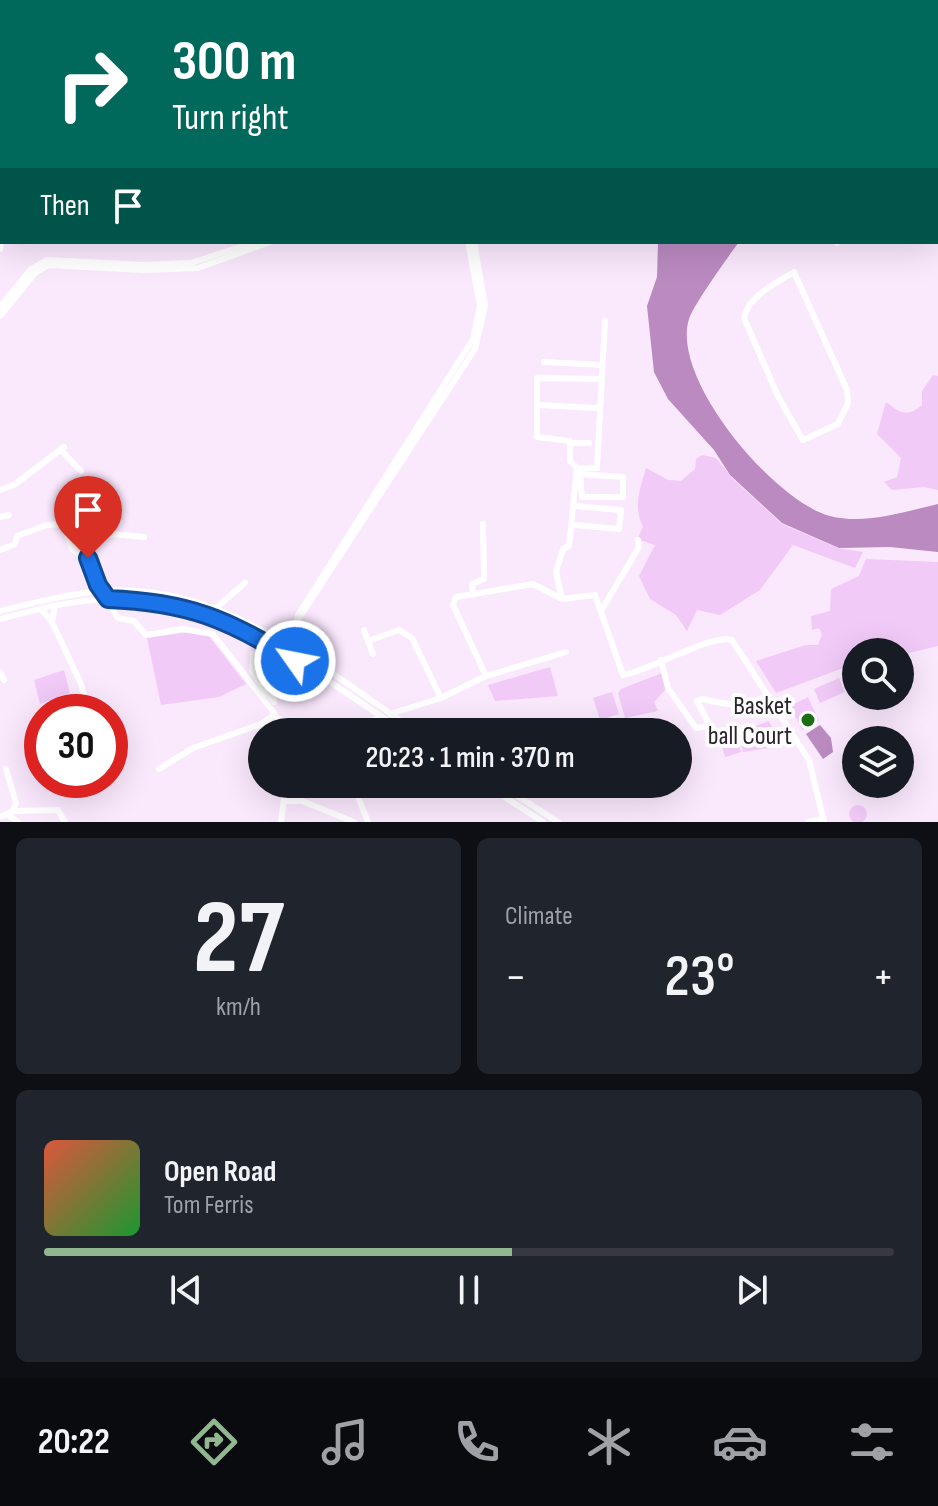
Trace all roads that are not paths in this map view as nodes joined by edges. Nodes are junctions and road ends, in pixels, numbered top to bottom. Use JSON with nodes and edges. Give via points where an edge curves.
{"nodes":[{"id":1,"x":249,"y":244,"type":"edge"},
{"id":2,"x":264,"y":244,"type":"edge"},
{"id":3,"x":471,"y":244,"type":"edge"},
{"id":4,"x":794,"y":273,"type":"joint"},
{"id":5,"x":0,"y":307,"type":"edge"},
{"id":6,"x":0,"y":316,"type":"edge"},
{"id":7,"x":605,"y":321,"type":"dead end"},
{"id":8,"x":544,"y":362,"type":"dead end"},
{"id":9,"x":602,"y":365,"type":"junction"},
{"id":10,"x":598,"y":379,"type":"dead end"},
{"id":11,"x":537,"y":405,"type":"junction"},
{"id":12,"x":596,"y":408,"type":"dead end"},
{"id":13,"x":570,"y":443,"type":"junction"},
{"id":14,"x":589,"y":443,"type":"dead end"},
{"id":15,"x":81,"y":471,"type":"dead end"},
{"id":16,"x":578,"y":472,"type":"junction"},
{"id":17,"x":0,"y":490,"type":"edge"},
{"id":18,"x":575,"y":506,"type":"junction"},
{"id":19,"x":9,"y":515,"type":"dead end"},
{"id":20,"x":0,"y":517,"type":"edge"},
{"id":21,"x":483,"y":524,"type":"dead end"},
{"id":22,"x":574,"y":525,"type":"junction"},
{"id":23,"x":144,"y":537,"type":"dead end"},
{"id":24,"x":638,"y":540,"type":"dead end"},
{"id":25,"x":71,"y":546,"type":"junction"},
{"id":26,"x":0,"y":550,"type":"edge"},
{"id":27,"x":245,"y":583,"type":"dead end"},
{"id":28,"x":103,"y":591,"type":"junction"},
{"id":29,"x":473,"y":595,"type":"junction"},
{"id":30,"x":108,"y":599,"type":"junction"},
{"id":31,"x":562,"y":599,"type":"junction"},
{"id":32,"x":55,"y":606,"type":"junction"},
{"id":33,"x":216,"y":608,"type":"junction"},
{"id":34,"x":41,"y":609,"type":"junction"},
{"id":35,"x":0,"y":611,"type":"edge"},
{"id":36,"x":601,"y":611,"type":"junction"},
{"id":37,"x":0,"y":619,"type":"edge"},
{"id":38,"x":52,"y":622,"type":"junction"},
{"id":39,"x":364,"y":630,"type":"dead end"},
{"id":40,"x":368,"y":641,"type":"junction"},
{"id":41,"x":294,"y":651,"type":"junction"},
{"id":42,"x":566,"y":652,"type":"dead end"},
{"id":43,"x":373,"y":654,"type":"dead end"},
{"id":44,"x":661,"y":660,"type":"junction"},
{"id":45,"x":0,"y":672,"type":"edge"},
{"id":46,"x":486,"y":676,"type":"junction"},
{"id":47,"x":4,"y":680,"type":"dead end"},
{"id":48,"x":84,"y":694,"type":"edge"},
{"id":49,"x":264,"y":694,"type":"junction"},
{"id":50,"x":769,"y":696,"type":"junction"},
{"id":51,"x":441,"y":698,"type":"junction"},
{"id":52,"x":390,"y":714,"type":"junction"},
{"id":53,"x":275,"y":716,"type":"junction"},
{"id":54,"x":382,"y":717,"type":"edge"},
{"id":55,"x":278,"y":718,"type":"edge"},
{"id":56,"x":396,"y":718,"type":"edge"},
{"id":57,"x":6,"y":769,"type":"dead end"},
{"id":58,"x":159,"y":769,"type":"dead end"},
{"id":59,"x":284,"y":798,"type":"edge"},
{"id":60,"x":359,"y":798,"type":"edge"},
{"id":61,"x":506,"y":798,"type":"edge"},
{"id":62,"x":521,"y":798,"type":"edge"},
{"id":63,"x":284,"y":801,"type":"junction"},
{"id":64,"x":11,"y":813,"type":"junction"},
{"id":65,"x":0,"y":817,"type":"edge"},
{"id":66,"x":824,"y":820,"type":"edge"},
{"id":67,"x":18,"y":822,"type":"edge"},
{"id":68,"x":65,"y":822,"type":"edge"},
{"id":69,"x":281,"y":822,"type":"edge"},
{"id":70,"x":354,"y":822,"type":"edge"},
{"id":71,"x":368,"y":822,"type":"edge"},
{"id":72,"x":543,"y":822,"type":"edge"},
{"id":73,"x":558,"y":822,"type":"edge"},
{"id":74,"x":808,"y":822,"type":"edge"}],
"edges":[{"from":1,"to":5,"type":"street","via":[[191,263],[47,260],[31,269]]},
{"from":2,"to":6,"type":"street","via":[[198,268],[49,265],[35,273]]},
{"from":3,"to":41,"type":"street","via":[[485,306],[475,349],[297,621]]},
{"from":4,"to":4,"type":"street","via":[[847,390],[848,403],[838,424],[803,440],[744,318],[772,284]]},
{"from":7,"to":9,"type":"street"},
{"from":8,"to":9,"type":"street"},
{"from":9,"to":16,"type":"street","via":[[597,468]]},
{"from":10,"to":11,"type":"street","via":[[537,378]]},
{"from":11,"to":12,"type":"street"},
{"from":11,"to":13,"type":"street","via":[[537,437]]},
{"from":13,"to":14,"type":"street"},
{"from":13,"to":16,"type":"street","via":[[570,461]]},
{"from":15,"to":17,"type":"street","via":[[62,449]]},
{"from":16,"to":16,"type":"street","via":[[623,477],[623,497],[582,497]]},
{"from":16,"to":18,"type":"street"},
{"from":18,"to":22,"type":"street"},
{"from":18,"to":22,"type":"street","via":[[621,510],[622,524],[619,529]]},
{"from":19,"to":20,"type":"street"},
{"from":21,"to":29,"type":"street","via":[[484,579],[472,584]]},
{"from":22,"to":31,"type":"street","via":[[556,572]]},
{"from":23,"to":25,"type":"street","via":[[112,534]]},
{"from":24,"to":36,"type":"street","via":[[639,547]]},
{"from":25,"to":26,"type":"street","via":[[65,527],[57,523],[17,536],[15,544]]},
{"from":25,"to":28,"type":"street","via":[[88,558]]},
{"from":27,"to":33,"type":"street"},
{"from":28,"to":30,"type":"street"},
{"from":28,"to":33,"type":"street","via":[[150,593]]},
{"from":28,"to":35,"type":"street"},
{"from":29,"to":31,"type":"street","via":[[533,584]]},
{"from":29,"to":46,"type":"street","via":[[452,601]]},
{"from":30,"to":32,"type":"street"},
{"from":30,"to":49,"type":"street","via":[[118,618],[134,621],[146,635],[182,629],[213,634]]},
{"from":30,"to":54,"type":"street","via":[[210,614],[251,633]]},
{"from":31,"to":36,"type":"street","via":[[592,593]]},
{"from":32,"to":34,"type":"street"},
{"from":32,"to":38,"type":"street"},
{"from":33,"to":41,"type":"street","via":[[252,623]]},
{"from":34,"to":37,"type":"street"},
{"from":34,"to":38,"type":"street"},
{"from":36,"to":44,"type":"street","via":[[623,675]]},
{"from":38,"to":48,"type":"street"},
{"from":39,"to":40,"type":"street"},
{"from":40,"to":43,"type":"street"},
{"from":40,"to":51,"type":"street","via":[[406,632]]},
{"from":41,"to":52,"type":"street"},
{"from":42,"to":46,"type":"street"},
{"from":44,"to":50,"type":"street","via":[[725,637]]},
{"from":44,"to":50,"type":"street","via":[[668,688],[696,728],[708,722],[697,701],[725,707]]},
{"from":45,"to":47,"type":"street"},
{"from":46,"to":51,"type":"street"},
{"from":49,"to":49,"type":"street","via":[[252,671],[253,654],[276,668],[267,678],[258,664],[254,666],[273,691],[274,702]]},
{"from":49,"to":53,"type":"street"},
{"from":50,"to":66,"type":"street","via":[[809,760]]},
{"from":51,"to":52,"type":"street"},
{"from":52,"to":56,"type":"street"},
{"from":53,"to":55,"type":"street"},
{"from":53,"to":58,"type":"street","via":[[206,742]]},
{"from":57,"to":64,"type":"street","via":[[16,803]]},
{"from":59,"to":63,"type":"street"},
{"from":60,"to":71,"type":"street"},
{"from":61,"to":72,"type":"street"},
{"from":62,"to":73,"type":"street"},
{"from":63,"to":69,"type":"street"},
{"from":63,"to":70,"type":"street","via":[[302,801]]},
{"from":64,"to":65,"type":"street"},
{"from":64,"to":67,"type":"street"},
{"from":64,"to":68,"type":"street","via":[[58,810]]},
{"from":66,"to":74,"type":"street"}]}
